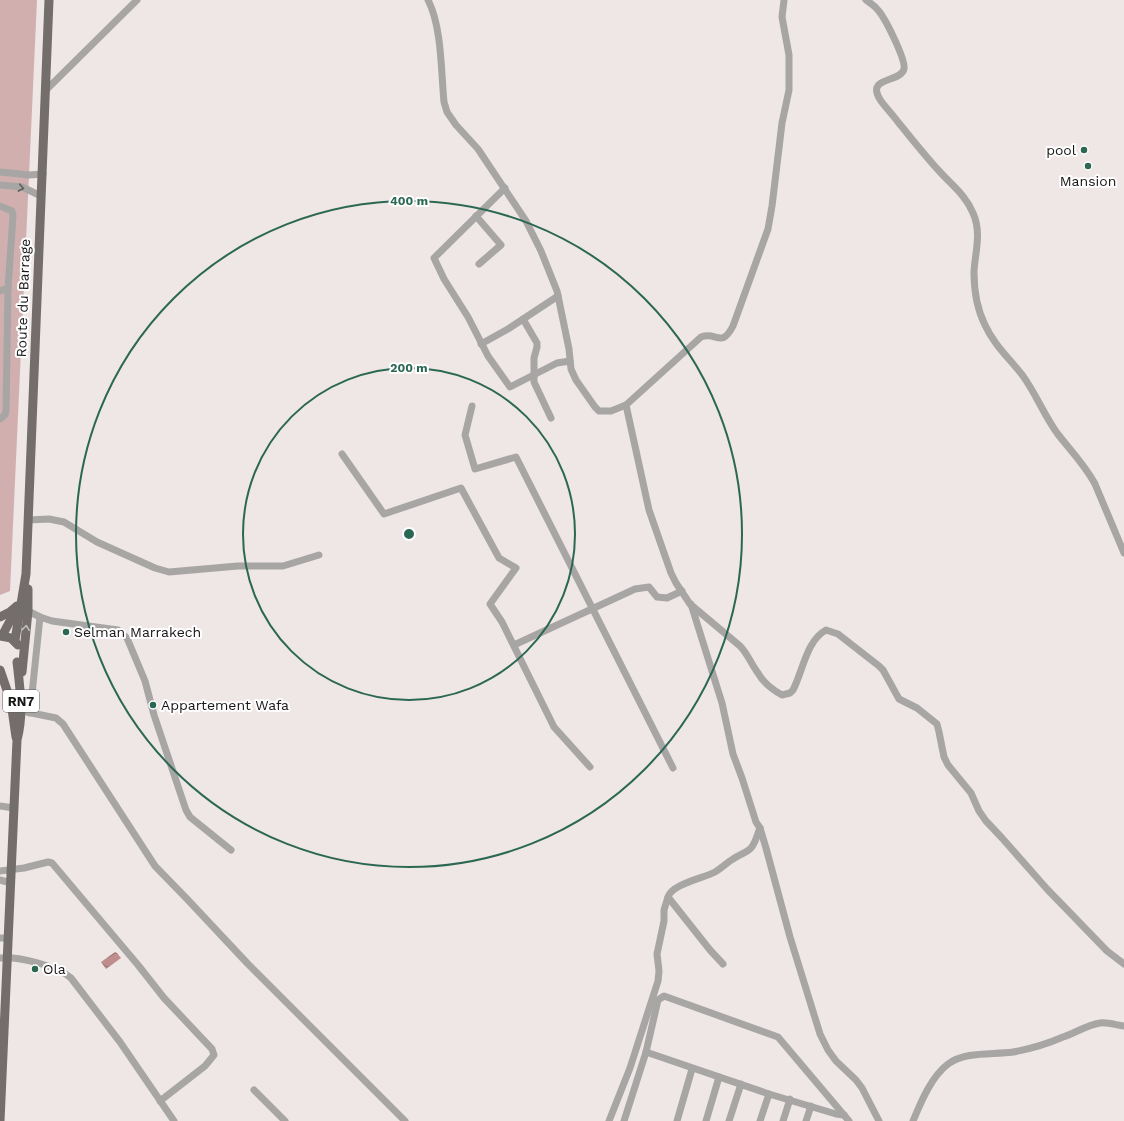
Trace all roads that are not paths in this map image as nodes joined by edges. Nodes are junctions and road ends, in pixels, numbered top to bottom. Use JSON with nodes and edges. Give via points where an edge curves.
{"nodes":[{"id":1,"x":49,"y":0,"type":"edge"},
{"id":2,"x":137,"y":0,"type":"edge"},
{"id":3,"x":428,"y":0,"type":"edge"},
{"id":4,"x":784,"y":0,"type":"edge"},
{"id":5,"x":866,"y":0,"type":"edge"},
{"id":6,"x":45,"y":91,"type":"junction"},
{"id":7,"x":0,"y":172,"type":"edge"},
{"id":8,"x":42,"y":174,"type":"junction"},
{"id":9,"x":0,"y":185,"type":"edge"},
{"id":10,"x":505,"y":188,"type":"junction"},
{"id":11,"x":41,"y":196,"type":"junction"},
{"id":12,"x":0,"y":206,"type":"edge"},
{"id":13,"x":476,"y":216,"type":"junction"},
{"id":14,"x":479,"y":264,"type":"dead end"},
{"id":15,"x":8,"y":288,"type":"junction"},
{"id":16,"x":0,"y":291,"type":"edge"},
{"id":17,"x":558,"y":296,"type":"junction"},
{"id":18,"x":523,"y":319,"type":"junction"},
{"id":19,"x":481,"y":344,"type":"junction"},
{"id":20,"x":570,"y":361,"type":"junction"},
{"id":21,"x":533,"y":375,"type":"junction"},
{"id":22,"x":626,"y":405,"type":"junction"},
{"id":23,"x":472,"y":406,"type":"dead end"},
{"id":24,"x":551,"y":418,"type":"dead end"},
{"id":25,"x":0,"y":419,"type":"edge"},
{"id":26,"x":342,"y":454,"type":"dead end"},
{"id":27,"x":28,"y":520,"type":"junction"},
{"id":28,"x":1124,"y":553,"type":"edge"},
{"id":29,"x":319,"y":555,"type":"dead end"},
{"id":30,"x":25,"y":582,"type":"junction"},
{"id":31,"x":682,"y":591,"type":"junction"},
{"id":32,"x":21,"y":600,"type":"junction"},
{"id":33,"x":690,"y":604,"type":"junction"},
{"id":34,"x":593,"y":609,"type":"junction"},
{"id":35,"x":28,"y":611,"type":"junction"},
{"id":36,"x":0,"y":617,"type":"edge"},
{"id":37,"x":40,"y":617,"type":"junction"},
{"id":38,"x":1,"y":636,"type":"edge"},
{"id":39,"x":15,"y":640,"type":"junction"},
{"id":40,"x":514,"y":645,"type":"junction"},
{"id":41,"x":17,"y":662,"type":"junction"},
{"id":42,"x":0,"y":669,"type":"edge"},
{"id":43,"x":20,"y":695,"type":"junction"},
{"id":44,"x":26,"y":712,"type":"junction"},
{"id":45,"x":17,"y":740,"type":"junction"},
{"id":46,"x":590,"y":767,"type":"dead end"},
{"id":47,"x":673,"y":768,"type":"dead end"},
{"id":48,"x":0,"y":806,"type":"edge"},
{"id":49,"x":14,"y":808,"type":"junction"},
{"id":50,"x":760,"y":828,"type":"junction"},
{"id":51,"x":231,"y":850,"type":"dead end"},
{"id":52,"x":11,"y":870,"type":"junction"},
{"id":53,"x":0,"y":871,"type":"edge"},
{"id":54,"x":0,"y":880,"type":"edge"},
{"id":55,"x":10,"y":883,"type":"junction"},
{"id":56,"x":668,"y":898,"type":"junction"},
{"id":57,"x":4,"y":938,"type":"edge"},
{"id":58,"x":4,"y":958,"type":"edge"},
{"id":59,"x":723,"y":964,"type":"dead end"},
{"id":60,"x":1124,"y":964,"type":"edge"},
{"id":61,"x":1124,"y":1026,"type":"edge"},
{"id":62,"x":646,"y":1052,"type":"junction"},
{"id":63,"x":692,"y":1069,"type":"junction"},
{"id":64,"x":719,"y":1077,"type":"junction"},
{"id":65,"x":741,"y":1084,"type":"junction"},
{"id":66,"x":254,"y":1090,"type":"dead end"},
{"id":67,"x":769,"y":1094,"type":"junction"},
{"id":68,"x":790,"y":1099,"type":"junction"},
{"id":69,"x":160,"y":1101,"type":"junction"},
{"id":70,"x":811,"y":1106,"type":"junction"},
{"id":71,"x":838,"y":1117,"type":"edge"},
{"id":72,"x":0,"y":1121,"type":"edge"},
{"id":73,"x":174,"y":1121,"type":"edge"},
{"id":74,"x":285,"y":1121,"type":"edge"},
{"id":75,"x":405,"y":1121,"type":"edge"},
{"id":76,"x":609,"y":1121,"type":"edge"},
{"id":77,"x":624,"y":1121,"type":"edge"},
{"id":78,"x":677,"y":1121,"type":"edge"},
{"id":79,"x":706,"y":1121,"type":"edge"},
{"id":80,"x":729,"y":1121,"type":"edge"},
{"id":81,"x":760,"y":1121,"type":"edge"},
{"id":82,"x":783,"y":1121,"type":"edge"},
{"id":83,"x":806,"y":1121,"type":"edge"},
{"id":84,"x":849,"y":1121,"type":"edge"},
{"id":85,"x":879,"y":1121,"type":"edge"},
{"id":86,"x":913,"y":1121,"type":"edge"}],
"edges":[{"from":1,"to":6,"type":"main road","name":"Route du Barrage"},
{"from":2,"to":6,"type":"street"},
{"from":3,"to":10,"type":"street","via":[[438,33],[447,112],[478,149]]},
{"from":4,"to":22,"type":"street","via":[[782,18],[789,55],[789,90],[782,123],[772,206],[768,229],[733,326],[722,338],[705,335],[697,339]]},
{"from":5,"to":28,"type":"street","via":[[877,9],[887,24],[904,69],[898,77],[882,82],[877,87],[877,94],[927,158],[961,193],[974,213],[978,228],[974,287],[984,325],[1028,384],[1057,433],[1089,474]]},
{"from":6,"to":8,"type":"main road","name":"Route du Barrage"},
{"from":7,"to":8,"type":"street"},
{"from":8,"to":11,"type":"main road","name":"Route du Barrage"},
{"from":9,"to":11,"type":"street","one_way":true,"via":[[22,187]]},
{"from":10,"to":13,"type":"street"},
{"from":10,"to":17,"type":"street","via":[[538,244]]},
{"from":11,"to":27,"type":"main road","name":"Route du Barrage"},
{"from":12,"to":15,"type":"street","via":[[13,212]]},
{"from":13,"to":14,"type":"street","via":[[501,245]]},
{"from":13,"to":19,"type":"street","via":[[434,258]]},
{"from":15,"to":16,"type":"street"},
{"from":15,"to":25,"type":"street","via":[[6,411]]},
{"from":17,"to":18,"type":"street"},
{"from":17,"to":20,"type":"street"},
{"from":18,"to":19,"type":"street"},
{"from":18,"to":21,"type":"street","via":[[537,343]]},
{"from":19,"to":21,"type":"street","via":[[510,387]]},
{"from":20,"to":21,"type":"street","via":[[557,363]]},
{"from":20,"to":22,"type":"street","via":[[576,380],[599,411],[611,411]]},
{"from":21,"to":24,"type":"street"},
{"from":22,"to":31,"type":"street","via":[[649,510],[666,561]]},
{"from":23,"to":34,"type":"street","via":[[465,435],[475,470],[516,457]]},
{"from":26,"to":40,"type":"street","via":[[384,514],[461,488],[499,558],[516,568],[490,604]]},
{"from":27,"to":29,"type":"street","via":[[49,519],[64,522],[97,542],[164,572],[238,566],[278,566]]},
{"from":27,"to":30,"type":"main road","name":"Route du Barrage"},
{"from":30,"to":32,"type":"main road","name":"Route du Barrage"},
{"from":30,"to":35,"type":"main road","via":[[28,588]]},
{"from":31,"to":33,"type":"street"},
{"from":31,"to":34,"type":"street","via":[[667,598],[658,597],[649,587],[636,589]]},
{"from":32,"to":36,"type":"main road","via":[[10,612]]},
{"from":32,"to":38,"type":"main road","name":"Route du Barrage"},
{"from":32,"to":39,"type":"main road","name":"Route du Barrage"},
{"from":33,"to":50,"type":"street","via":[[722,703],[733,754]]},
{"from":33,"to":60,"type":"street","via":[[740,646],[761,677],[782,695],[793,690],[812,645],[826,630],[838,634],[879,666],[899,699],[917,708],[937,724],[946,761],[971,793],[986,821],[1047,889]]},
{"from":34,"to":40,"type":"street"},
{"from":34,"to":47,"type":"street"},
{"from":35,"to":37,"type":"street"},
{"from":43,"to":35,"type":"main road","one_way":true},
{"from":37,"to":44,"type":"street"},
{"from":37,"to":51,"type":"street","via":[[118,630],[127,638],[145,681],[186,810],[190,817]]},
{"from":38,"to":39,"type":"main road"},
{"from":39,"to":41,"type":"main road","number":"RN7","via":[[20,648]]},
{"from":40,"to":46,"type":"street","via":[[554,727]]},
{"from":41,"to":42,"type":"main road","number":"RN7","via":[[9,668]]},
{"from":41,"to":43,"type":"main road","number":"RN7"},
{"from":42,"to":45,"type":"main road","number":"RN7","via":[[11,702]]},
{"from":43,"to":44,"type":"main road","number":"RN7"},
{"from":44,"to":45,"type":"main road","number":"RN7"},
{"from":44,"to":75,"type":"street","via":[[56,718],[63,724],[155,866],[248,964]]},
{"from":45,"to":49,"type":"main road","number":"RN7"},
{"from":48,"to":49,"type":"street"},
{"from":49,"to":52,"type":"main road","number":"RN7"},
{"from":50,"to":56,"type":"street","via":[[756,840],[746,852],[717,871],[675,889]]},
{"from":50,"to":85,"type":"street","via":[[820,1034],[836,1061],[862,1088]]},
{"from":52,"to":53,"type":"street"},
{"from":52,"to":55,"type":"main road","number":"RN7"},
{"from":52,"to":69,"type":"street","via":[[52,863],[164,998],[212,1049],[214,1056],[205,1066]]},
{"from":54,"to":55,"type":"street"},
{"from":55,"to":57,"type":"main road","number":"RN7"},
{"from":56,"to":59,"type":"street"},
{"from":56,"to":76,"type":"street","via":[[657,954],[658,981],[630,1068]]},
{"from":57,"to":58,"type":"main road","number":"RN7"},
{"from":58,"to":69,"type":"street","via":[[41,964],[71,978],[120,1042]]},
{"from":58,"to":72,"type":"main road","number":"RN7"},
{"from":61,"to":86,"type":"street","via":[[1101,1023],[1037,1046],[958,1059],[948,1064],[934,1079]]},
{"from":62,"to":63,"type":"street"},
{"from":62,"to":71,"type":"street","via":[[658,1000],[664,996],[778,1037]]},
{"from":62,"to":77,"type":"street"},
{"from":63,"to":64,"type":"street"},
{"from":63,"to":78,"type":"street"},
{"from":64,"to":65,"type":"street"},
{"from":64,"to":79,"type":"street"},
{"from":65,"to":67,"type":"street"},
{"from":65,"to":80,"type":"street"},
{"from":66,"to":74,"type":"street"},
{"from":67,"to":68,"type":"street"},
{"from":67,"to":81,"type":"street"},
{"from":68,"to":70,"type":"street"},
{"from":68,"to":82,"type":"street"},
{"from":69,"to":73,"type":"street"},
{"from":70,"to":71,"type":"street"},
{"from":70,"to":83,"type":"street"},
{"from":71,"to":84,"type":"street"}]}
